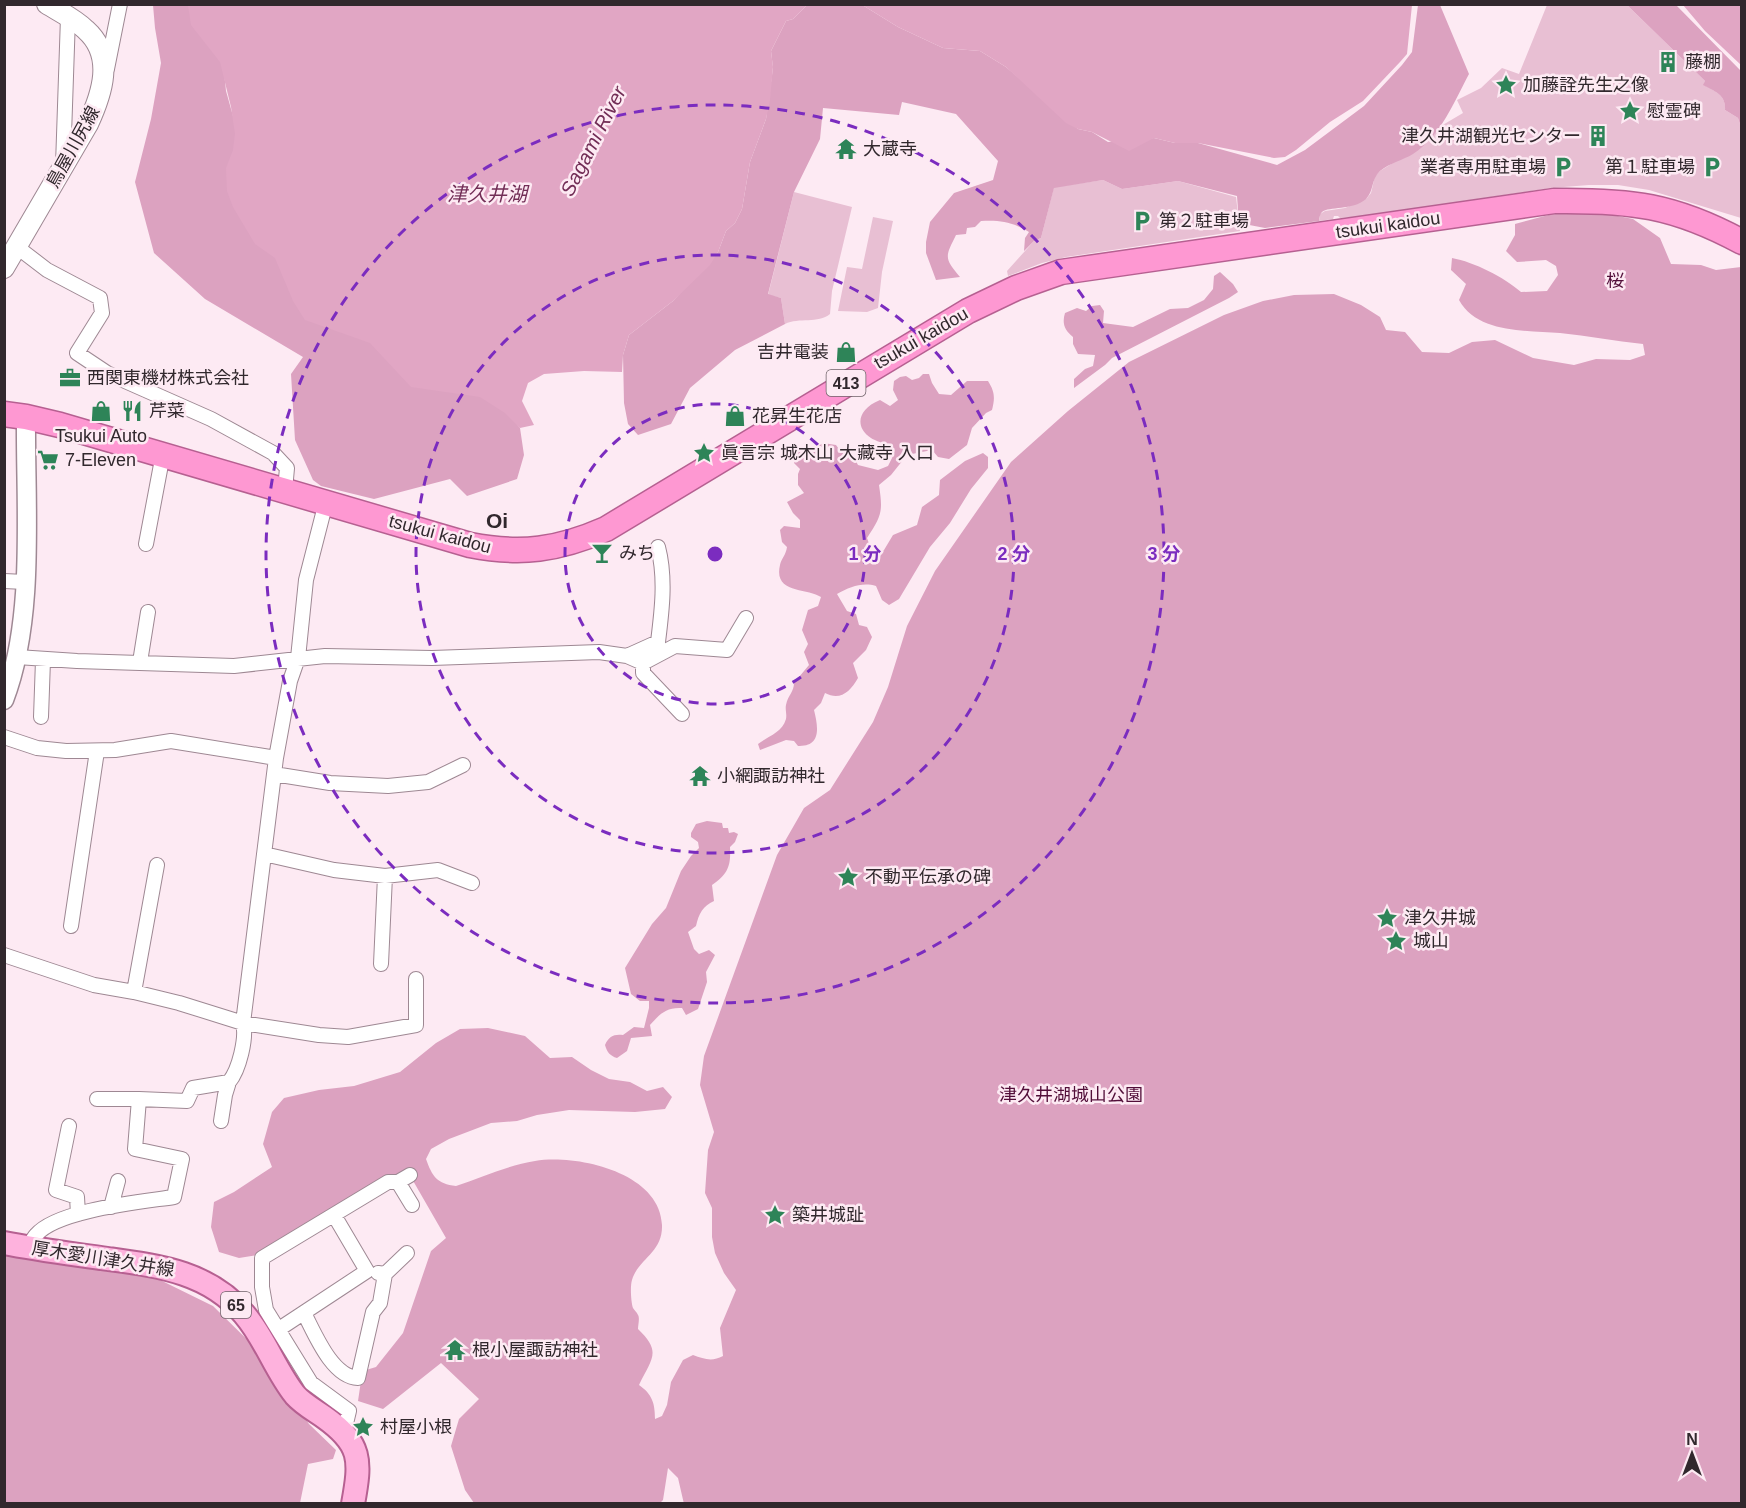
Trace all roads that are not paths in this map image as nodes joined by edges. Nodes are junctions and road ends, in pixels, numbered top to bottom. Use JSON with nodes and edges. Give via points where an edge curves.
{"nodes":[{"id":1,"x":47,"y":4,"type":"edge"},
{"id":2,"x":120,"y":4,"type":"edge"},
{"id":3,"x":68,"y":17,"type":"junction"},
{"id":4,"x":103,"y":82,"type":"junction"},
{"id":5,"x":63,"y":166,"type":"junction"},
{"id":6,"x":1742,"y":242,"type":"edge"},
{"id":7,"x":9,"y":257,"type":"edge"},
{"id":8,"x":15,"y":415,"type":"edge"},
{"id":9,"x":163,"y":454,"type":"junction"},
{"id":10,"x":285,"y":490,"type":"junction"},
{"id":11,"x":326,"y":502,"type":"junction"},
{"id":12,"x":146,"y":544,"type":"dead end"},
{"id":13,"x":658,"y":547,"type":"dead end"},
{"id":14,"x":4,"y":581,"type":"edge"},
{"id":15,"x":25,"y":582,"type":"junction"},
{"id":16,"x":148,"y":612,"type":"dead end"},
{"id":17,"x":746,"y":618,"type":"dead end"},
{"id":18,"x":13,"y":653,"type":"edge"},
{"id":19,"x":627,"y":656,"type":"junction"},
{"id":20,"x":298,"y":658,"type":"junction"},
{"id":21,"x":44,"y":660,"type":"junction"},
{"id":22,"x":140,"y":662,"type":"junction"},
{"id":23,"x":643,"y":663,"type":"junction"},
{"id":24,"x":4,"y":700,"type":"edge"},
{"id":25,"x":682,"y":714,"type":"dead end"},
{"id":26,"x":41,"y":717,"type":"dead end"},
{"id":27,"x":4,"y":737,"type":"edge"},
{"id":28,"x":97,"y":751,"type":"junction"},
{"id":29,"x":276,"y":758,"type":"junction"},
{"id":30,"x":463,"y":765,"type":"dead end"},
{"id":31,"x":274,"y":774,"type":"junction"},
{"id":32,"x":264,"y":854,"type":"junction"},
{"id":33,"x":157,"y":865,"type":"dead end"},
{"id":34,"x":385,"y":876,"type":"junction"},
{"id":35,"x":472,"y":883,"type":"dead end"},
{"id":36,"x":71,"y":926,"type":"dead end"},
{"id":37,"x":4,"y":955,"type":"edge"},
{"id":38,"x":381,"y":964,"type":"dead end"},
{"id":39,"x":416,"y":979,"type":"dead end"},
{"id":40,"x":134,"y":992,"type":"junction"},
{"id":41,"x":243,"y":1023,"type":"junction"},
{"id":42,"x":228,"y":1082,"type":"junction"},
{"id":43,"x":97,"y":1099,"type":"dead end"},
{"id":44,"x":139,"y":1099,"type":"junction"},
{"id":45,"x":221,"y":1121,"type":"dead end"},
{"id":46,"x":69,"y":1126,"type":"dead end"},
{"id":47,"x":118,"y":1180,"type":"dead end"},
{"id":48,"x":412,"y":1205,"type":"dead end"},
{"id":49,"x":111,"y":1207,"type":"junction"},
{"id":50,"x":78,"y":1214,"type":"junction"},
{"id":51,"x":334,"y":1215,"type":"junction"},
{"id":52,"x":13,"y":1241,"type":"edge"},
{"id":53,"x":407,"y":1253,"type":"dead end"},
{"id":54,"x":367,"y":1271,"type":"junction"},
{"id":55,"x":385,"y":1274,"type":"junction"},
{"id":56,"x":304,"y":1313,"type":"junction"},
{"id":57,"x":279,"y":1329,"type":"junction"},
{"id":58,"x":344,"y":1432,"type":"junction"},
{"id":59,"x":353,"y":1503,"type":"edge"}],
"edges":[{"from":1,"to":3,"type":"main road","name":"鳥屋川尻線"},
{"from":2,"to":4,"type":"street"},
{"from":3,"to":4,"type":"main road","name":"鳥屋川尻線","via":[[98,45]]},
{"from":3,"to":5,"type":"street"},
{"from":4,"to":5,"type":"main road","name":"鳥屋川尻線","via":[[93,114]]},
{"from":5,"to":7,"type":"main road","name":"鳥屋川尻線"},
{"from":6,"to":11,"type":"highway","name":"tsukui kaidou","number":"413","via":[[1715,227],[1667,210],[1634,203],[1554,201],[1061,272],[968,311],[606,529],[572,543],[525,551],[488,548]]},
{"from":7,"to":10,"type":"street","via":[[100,298],[102,313],[77,353],[106,373],[211,419],[273,453],[287,468]]},
{"from":8,"to":9,"type":"highway","name":"tsukui kaidou","number":"413"},
{"from":8,"to":15,"type":"street","via":[[28,488]]},
{"from":9,"to":10,"type":"highway","name":"tsukui kaidou","number":"413"},
{"from":9,"to":12,"type":"street"},
{"from":10,"to":11,"type":"highway","name":"tsukui kaidou","number":"413"},
{"from":11,"to":20,"type":"street","via":[[306,580]]},
{"from":13,"to":19,"type":"street","via":[[663,586],[658,642]]},
{"from":14,"to":15,"type":"street"},
{"from":15,"to":18,"type":"street"},
{"from":16,"to":22,"type":"street"},
{"from":17,"to":23,"type":"street","via":[[727,650],[675,646]]},
{"from":18,"to":21,"type":"street"},
{"from":18,"to":24,"type":"street"},
{"from":19,"to":20,"type":"street","via":[[599,652]]},
{"from":19,"to":23,"type":"street"},
{"from":20,"to":22,"type":"street","via":[[234,666]]},
{"from":20,"to":29,"type":"street"},
{"from":21,"to":22,"type":"street"},
{"from":21,"to":26,"type":"street"},
{"from":23,"to":25,"type":"street","via":[[643,672]]},
{"from":27,"to":28,"type":"street","via":[[37,748]]},
{"from":28,"to":29,"type":"street","via":[[171,741]]},
{"from":28,"to":36,"type":"street"},
{"from":29,"to":31,"type":"street"},
{"from":30,"to":31,"type":"street","via":[[429,782],[388,786],[330,783]]},
{"from":31,"to":32,"type":"street"},
{"from":32,"to":34,"type":"street","via":[[334,870]]},
{"from":32,"to":41,"type":"street"},
{"from":33,"to":40,"type":"street"},
{"from":34,"to":35,"type":"street","via":[[438,870]]},
{"from":34,"to":38,"type":"street"},
{"from":37,"to":40,"type":"street","via":[[94,985]]},
{"from":39,"to":41,"type":"street","via":[[416,1025],[348,1037]]},
{"from":40,"to":41,"type":"street"},
{"from":41,"to":42,"type":"street","via":[[246,1033],[234,1075]]},
{"from":42,"to":44,"type":"street","via":[[193,1088],[187,1101]]},
{"from":42,"to":45,"type":"street"},
{"from":43,"to":44,"type":"street"},
{"from":44,"to":49,"type":"street","via":[[135,1149],[182,1159],[174,1197]]},
{"from":46,"to":50,"type":"street","via":[[56,1190],[77,1197]]},
{"from":47,"to":49,"type":"street"},
{"from":48,"to":51,"type":"street","via":[[404,1178],[388,1182]]},
{"from":49,"to":50,"type":"street"},
{"from":50,"to":52,"type":"street"},
{"from":51,"to":54,"type":"street"},
{"from":51,"to":57,"type":"street","via":[[262,1258],[263,1298]]},
{"from":52,"to":58,"type":"main road","name":"厚木愛川津久井線","number":"65","via":[[162,1267],[206,1282],[244,1314],[294,1394]]},
{"from":53,"to":55,"type":"street"},
{"from":54,"to":55,"type":"street"},
{"from":54,"to":56,"type":"street"},
{"from":55,"to":56,"type":"street","via":[[358,1378],[349,1378],[333,1365]]},
{"from":56,"to":57,"type":"street"},
{"from":57,"to":58,"type":"street","via":[[311,1383],[349,1412]]},
{"from":58,"to":59,"type":"main road","name":"厚木愛川津久井線","number":"65","via":[[357,1460]]}]}
